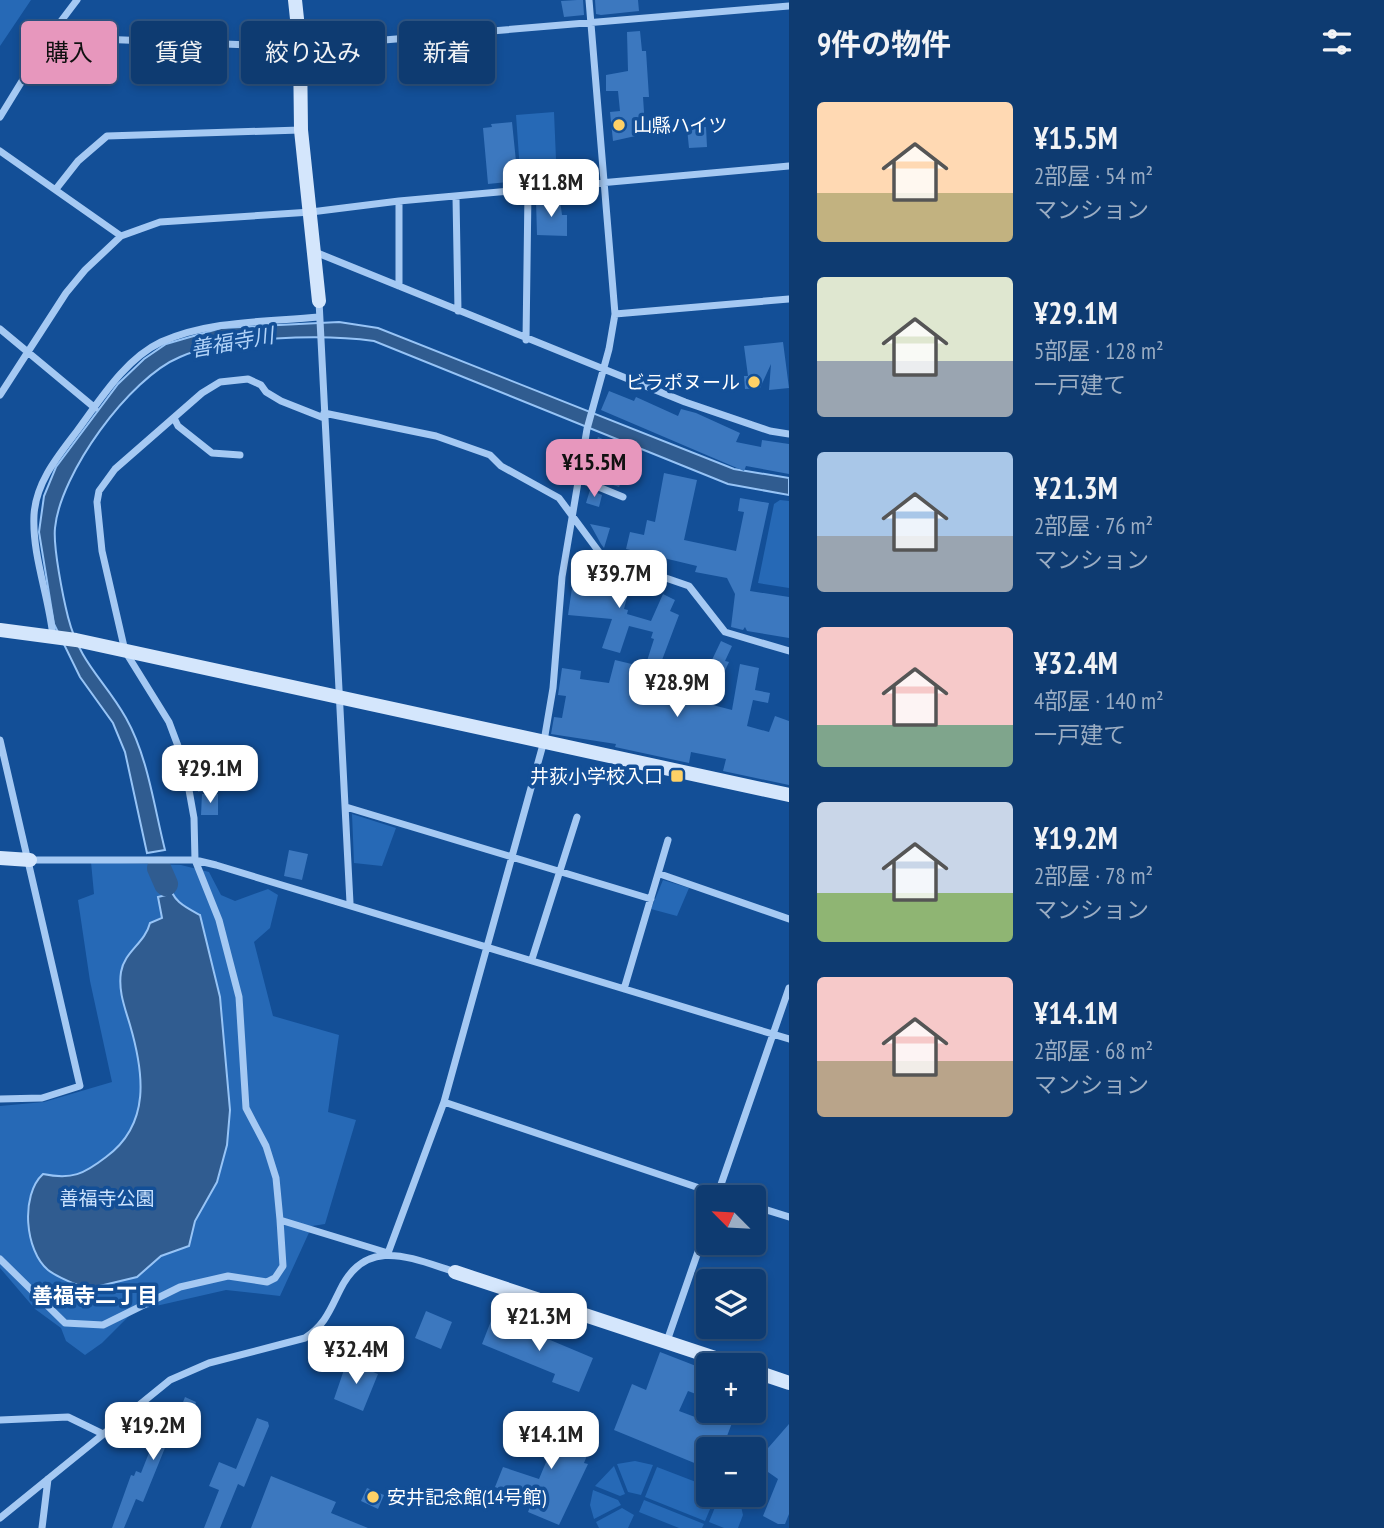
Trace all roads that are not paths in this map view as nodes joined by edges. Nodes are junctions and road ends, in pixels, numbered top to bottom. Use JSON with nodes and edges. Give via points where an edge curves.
{"nodes":[{"id":1,"x":77,"y":0,"type":"edge"},
{"id":2,"x":295,"y":0,"type":"edge"},
{"id":3,"x":589,"y":0,"type":"edge"},
{"id":4,"x":789,"y":6,"type":"edge"},
{"id":5,"x":61,"y":21,"type":"edge"},
{"id":6,"x":297,"y":21,"type":"edge"},
{"id":7,"x":591,"y":23,"type":"junction"},
{"id":8,"x":117,"y":40,"type":"edge"},
{"id":9,"x":385,"y":40,"type":"edge"},
{"id":10,"x":241,"y":45,"type":"edge"},
{"id":11,"x":21,"y":83,"type":"edge"},
{"id":12,"x":300,"y":84,"type":"edge"},
{"id":13,"x":0,"y":117,"type":"edge"},
{"id":14,"x":301,"y":130,"type":"junction"},
{"id":15,"x":0,"y":151,"type":"edge"},
{"id":16,"x":789,"y":166,"type":"edge"},
{"id":17,"x":604,"y":183,"type":"junction"},
{"id":18,"x":56,"y":189,"type":"junction"},
{"id":19,"x":528,"y":191,"type":"junction"},
{"id":20,"x":456,"y":197,"type":"junction"},
{"id":21,"x":399,"y":201,"type":"junction"},
{"id":22,"x":311,"y":212,"type":"junction"},
{"id":23,"x":121,"y":236,"type":"junction"},
{"id":24,"x":315,"y":252,"type":"junction"},
{"id":25,"x":399,"y":286,"type":"junction"},
{"id":26,"x":789,"y":299,"type":"edge"},
{"id":27,"x":319,"y":301,"type":"joint"},
{"id":28,"x":458,"y":311,"type":"junction"},
{"id":29,"x":615,"y":314,"type":"junction"},
{"id":30,"x":319,"y":318,"type":"junction"},
{"id":31,"x":0,"y":329,"type":"edge"},
{"id":32,"x":526,"y":340,"type":"junction"},
{"id":33,"x":29,"y":351,"type":"junction"},
{"id":34,"x":604,"y":368,"type":"junction"},
{"id":35,"x":0,"y":395,"type":"edge"},
{"id":36,"x":95,"y":408,"type":"junction"},
{"id":37,"x":324,"y":415,"type":"junction"},
{"id":38,"x":174,"y":418,"type":"junction"},
{"id":39,"x":789,"y":434,"type":"edge"},
{"id":40,"x":240,"y":455,"type":"dead end"},
{"id":41,"x":579,"y":479,"type":"junction"},
{"id":42,"x":623,"y":497,"type":"dead end"},
{"id":43,"x":574,"y":517,"type":"junction"},
{"id":44,"x":0,"y":630,"type":"edge"},
{"id":45,"x":55,"y":637,"type":"junction"},
{"id":46,"x":789,"y":650,"type":"edge"},
{"id":47,"x":125,"y":651,"type":"junction"},
{"id":48,"x":341,"y":697,"type":"junction"},
{"id":49,"x":0,"y":740,"type":"edge"},
{"id":50,"x":544,"y":741,"type":"junction"},
{"id":51,"x":789,"y":795,"type":"edge"},
{"id":52,"x":346,"y":807,"type":"junction"},
{"id":53,"x":577,"y":817,"type":"dead end"},
{"id":54,"x":668,"y":840,"type":"dead end"},
{"id":55,"x":512,"y":855,"type":"junction"},
{"id":56,"x":0,"y":858,"type":"edge"},
{"id":57,"x":30,"y":860,"type":"junction"},
{"id":58,"x":195,"y":860,"type":"junction"},
{"id":59,"x":561,"y":870,"type":"junction"},
{"id":60,"x":660,"y":874,"type":"junction"},
{"id":61,"x":651,"y":899,"type":"junction"},
{"id":62,"x":350,"y":903,"type":"junction"},
{"id":63,"x":789,"y":919,"type":"edge"},
{"id":64,"x":486,"y":945,"type":"junction"},
{"id":65,"x":532,"y":959,"type":"junction"},
{"id":66,"x":789,"y":988,"type":"edge"},
{"id":67,"x":624,"y":989,"type":"junction"},
{"id":68,"x":773,"y":1035,"type":"junction"},
{"id":69,"x":789,"y":1040,"type":"edge"},
{"id":70,"x":0,"y":1099,"type":"edge"},
{"id":71,"x":444,"y":1102,"type":"junction"},
{"id":72,"x":724,"y":1185,"type":"edge"},
{"id":73,"x":696,"y":1188,"type":"edge"},
{"id":74,"x":766,"y":1210,"type":"edge"},
{"id":75,"x":789,"y":1217,"type":"edge"},
{"id":76,"x":281,"y":1220,"type":"junction"},
{"id":77,"x":388,"y":1253,"type":"junction"},
{"id":78,"x":697,"y":1255,"type":"edge"},
{"id":79,"x":0,"y":1259,"type":"edge"},
{"id":80,"x":455,"y":1272,"type":"joint"},
{"id":81,"x":667,"y":1341,"type":"junction"},
{"id":82,"x":702,"y":1353,"type":"edge"},
{"id":83,"x":766,"y":1375,"type":"edge"},
{"id":84,"x":789,"y":1383,"type":"edge"},
{"id":85,"x":0,"y":1420,"type":"edge"},
{"id":86,"x":102,"y":1433,"type":"junction"},
{"id":87,"x":48,"y":1479,"type":"junction"},
{"id":88,"x":0,"y":1518,"type":"edge"},
{"id":89,"x":42,"y":1528,"type":"edge"}],
"edges":[{"from":1,"to":5,"type":"street"},
{"from":2,"to":6,"type":"street"},
{"from":3,"to":7,"type":"street"},
{"from":4,"to":7,"type":"street"},
{"from":7,"to":9,"type":"street"},
{"from":7,"to":17,"type":"street"},
{"from":8,"to":10,"type":"street"},
{"from":11,"to":13,"type":"street"},
{"from":12,"to":14,"type":"street"},
{"from":14,"to":18,"type":"street","via":[[107,136],[78,160]]},
{"from":14,"to":22,"type":"street"},
{"from":15,"to":18,"type":"street"},
{"from":16,"to":17,"type":"street"},
{"from":17,"to":19,"type":"street"},
{"from":17,"to":29,"type":"street"},
{"from":18,"to":23,"type":"street"},
{"from":19,"to":20,"type":"street"},
{"from":19,"to":32,"type":"street"},
{"from":20,"to":21,"type":"street"},
{"from":20,"to":28,"type":"street"},
{"from":21,"to":22,"type":"street"},
{"from":21,"to":25,"type":"street"},
{"from":22,"to":23,"type":"street","via":[[160,222]]},
{"from":22,"to":24,"type":"street"},
{"from":23,"to":33,"type":"street","via":[[66,293]]},
{"from":24,"to":25,"type":"street"},
{"from":24,"to":27,"type":"street"},
{"from":25,"to":28,"type":"street"},
{"from":26,"to":29,"type":"street"},
{"from":27,"to":30,"type":"street"},
{"from":28,"to":32,"type":"street"},
{"from":29,"to":34,"type":"street"},
{"from":30,"to":36,"type":"street","via":[[223,326],[161,342],[124,373]]},
{"from":30,"to":37,"type":"street"},
{"from":31,"to":33,"type":"street"},
{"from":32,"to":34,"type":"street"},
{"from":33,"to":35,"type":"street"},
{"from":33,"to":36,"type":"street"},
{"from":34,"to":39,"type":"street","via":[[685,402]]},
{"from":34,"to":41,"type":"street"},
{"from":36,"to":45,"type":"street","via":[[52,464],[37,495],[35,535]]},
{"from":37,"to":38,"type":"street","via":[[239,379],[220,382]]},
{"from":37,"to":43,"type":"street","via":[[436,436],[490,455],[501,466],[559,498]]},
{"from":37,"to":48,"type":"street"},
{"from":38,"to":40,"type":"street","via":[[212,453]]},
{"from":38,"to":47,"type":"street","via":[[115,469],[99,491],[102,551]]},
{"from":41,"to":42,"type":"street"},
{"from":41,"to":43,"type":"street"},
{"from":43,"to":46,"type":"street","via":[[601,556],[689,586],[725,632]]},
{"from":43,"to":50,"type":"street","via":[[562,578]]},
{"from":44,"to":45,"type":"street"},
{"from":45,"to":47,"type":"street"},
{"from":47,"to":48,"type":"street"},
{"from":47,"to":58,"type":"street","via":[[180,748],[194,818]]},
{"from":48,"to":50,"type":"street"},
{"from":48,"to":52,"type":"street"},
{"from":49,"to":57,"type":"street"},
{"from":50,"to":51,"type":"street"},
{"from":50,"to":55,"type":"street"},
{"from":52,"to":55,"type":"street"},
{"from":52,"to":62,"type":"street"},
{"from":53,"to":59,"type":"street"},
{"from":54,"to":60,"type":"street"},
{"from":55,"to":59,"type":"street"},
{"from":55,"to":64,"type":"street"},
{"from":56,"to":57,"type":"street"},
{"from":57,"to":58,"type":"street"},
{"from":57,"to":70,"type":"street","via":[[80,1086],[42,1098]]},
{"from":58,"to":62,"type":"street"},
{"from":58,"to":76,"type":"street","via":[[236,980],[246,1108],[266,1146]]},
{"from":59,"to":61,"type":"street"},
{"from":59,"to":65,"type":"street"},
{"from":60,"to":61,"type":"street"},
{"from":60,"to":63,"type":"street"},
{"from":61,"to":67,"type":"street"},
{"from":62,"to":64,"type":"street"},
{"from":64,"to":65,"type":"street"},
{"from":64,"to":71,"type":"street"},
{"from":65,"to":67,"type":"street"},
{"from":66,"to":68,"type":"street"},
{"from":67,"to":68,"type":"street"},
{"from":68,"to":69,"type":"street"},
{"from":68,"to":72,"type":"street"},
{"from":71,"to":73,"type":"street"},
{"from":71,"to":77,"type":"street"},
{"from":74,"to":75,"type":"street"},
{"from":76,"to":77,"type":"street"},
{"from":76,"to":79,"type":"street","via":[[283,1266],[275,1278],[267,1282],[228,1276],[180,1287],[103,1325],[65,1324]]},
{"from":77,"to":80,"type":"street"},
{"from":77,"to":86,"type":"street","via":[[372,1257],[354,1270],[325,1322],[305,1338],[188,1371],[152,1392]]},
{"from":78,"to":81,"type":"street"},
{"from":80,"to":81,"type":"street"},
{"from":81,"to":82,"type":"street"},
{"from":83,"to":84,"type":"street"},
{"from":85,"to":86,"type":"street","via":[[68,1417]]},
{"from":86,"to":87,"type":"street"},
{"from":87,"to":88,"type":"street"},
{"from":87,"to":89,"type":"street"}]}
